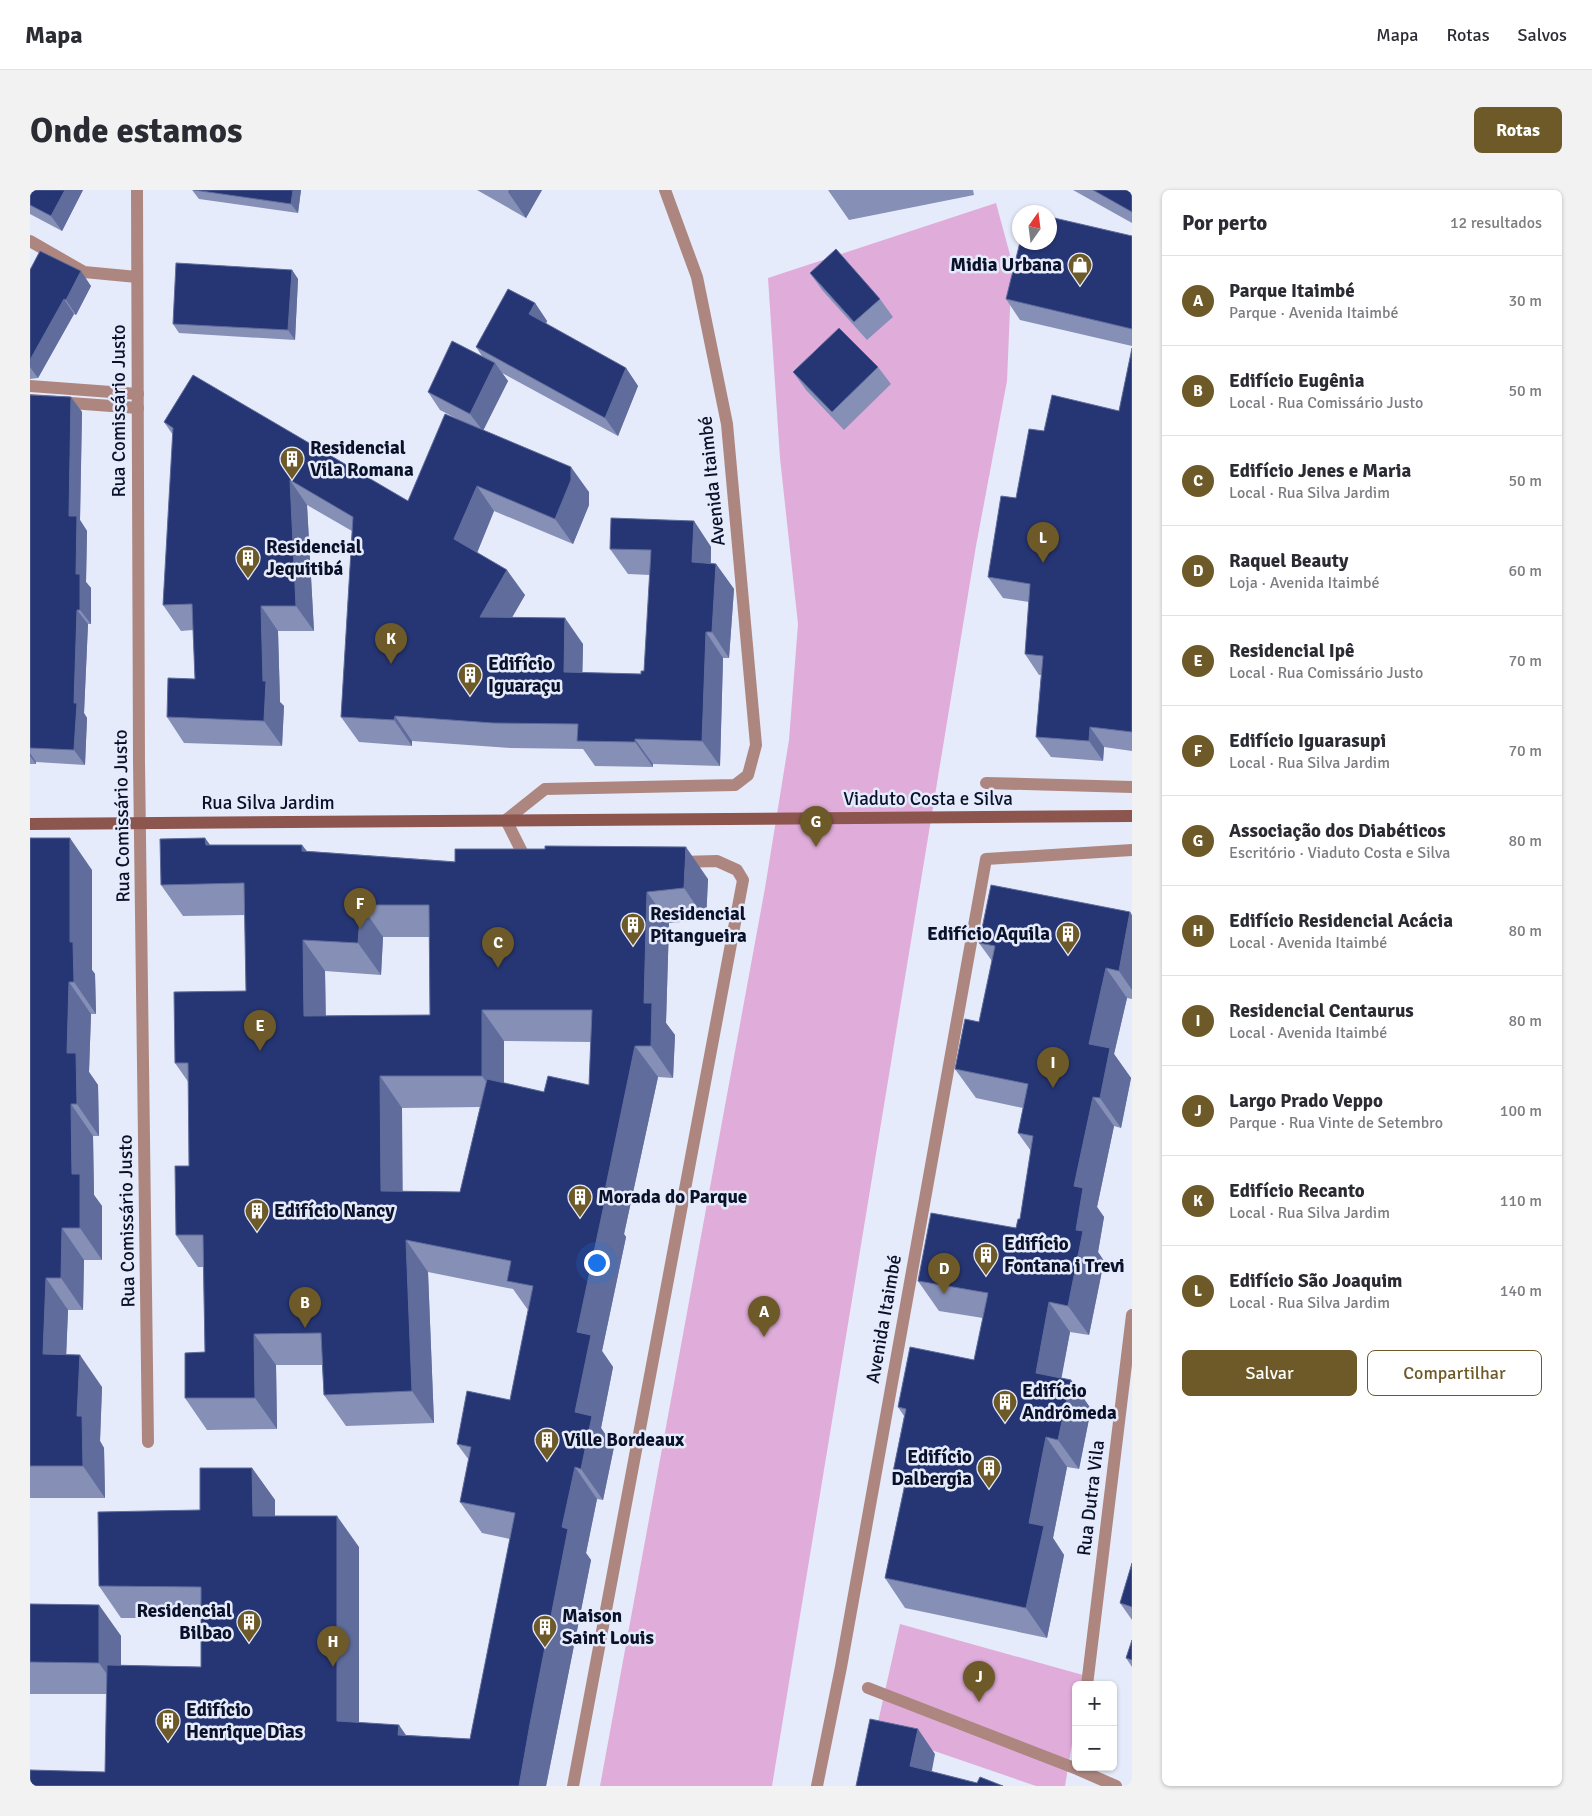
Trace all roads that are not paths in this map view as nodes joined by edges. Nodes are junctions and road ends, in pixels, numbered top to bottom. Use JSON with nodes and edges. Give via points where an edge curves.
{"nodes":[{"id":1,"x":137,"y":190,"type":"edge"},
{"id":2,"x":665,"y":190,"type":"edge"},
{"id":3,"x":30,"y":241,"type":"edge"},
{"id":4,"x":137,"y":277,"type":"junction"},
{"id":5,"x":30,"y":386,"type":"edge"},
{"id":6,"x":138,"y":394,"type":"junction"},
{"id":7,"x":30,"y":400,"type":"edge"},
{"id":8,"x":138,"y":408,"type":"junction"},
{"id":9,"x":986,"y":783,"type":"dead end"},
{"id":10,"x":1132,"y":787,"type":"edge"},
{"id":11,"x":1132,"y":816,"type":"edge"},
{"id":12,"x":506,"y":820,"type":"junction"},
{"id":13,"x":568,"y":820,"type":"joint"},
{"id":14,"x":140,"y":823,"type":"junction"},
{"id":15,"x":30,"y":824,"type":"edge"},
{"id":16,"x":1132,"y":850,"type":"edge"},
{"id":17,"x":547,"y":862,"type":"edge"},
{"id":18,"x":667,"y":862,"type":"edge"},
{"id":19,"x":1132,"y":1315,"type":"edge"},
{"id":20,"x":148,"y":1442,"type":"dead end"},
{"id":21,"x":1087,"y":1681,"type":"edge"},
{"id":22,"x":868,"y":1688,"type":"dead end"},
{"id":23,"x":1072,"y":1766,"type":"edge"},
{"id":24,"x":1084,"y":1771,"type":"edge"},
{"id":25,"x":573,"y":1786,"type":"edge"},
{"id":26,"x":818,"y":1786,"type":"edge"},
{"id":27,"x":1116,"y":1786,"type":"edge"}],
"edges":[{"from":1,"to":4,"type":"street","name":"Rua Comissário Justo"},
{"from":2,"to":12,"type":"street","name":"Avenida Itaimbé","via":[[698,277],[727,424],[756,745],[748,775],[735,785],[545,789]]},
{"from":3,"to":4,"type":"street","via":[[84,272]]},
{"from":4,"to":6,"type":"street","name":"Rua Comissário Justo"},
{"from":5,"to":6,"type":"street"},
{"from":6,"to":8,"type":"street","name":"Rua Comissário Justo"},
{"from":7,"to":8,"type":"street"},
{"from":8,"to":14,"type":"street","name":"Rua Comissário Justo"},
{"from":9,"to":10,"type":"street"},
{"from":11,"to":13,"type":"street","name":"Viaduto Costa e Silva"},
{"from":12,"to":13,"type":"street","name":"Rua Silva Jardim"},
{"from":12,"to":14,"type":"street","name":"Rua Silva Jardim"},
{"from":12,"to":17,"type":"street","via":[[527,862]]},
{"from":14,"to":15,"type":"street","name":"Rua Silva Jardim"},
{"from":14,"to":20,"type":"street","name":"Rua Comissário Justo"},
{"from":16,"to":26,"type":"street","name":"Avenida Itaimbé","via":[[986,858]]},
{"from":18,"to":25,"type":"street","via":[[717,862],[737,870],[743,880]]},
{"from":19,"to":21,"type":"street","name":"Rua Dutra Vila"},
{"from":22,"to":23,"type":"street"},
{"from":24,"to":27,"type":"street"}]}
